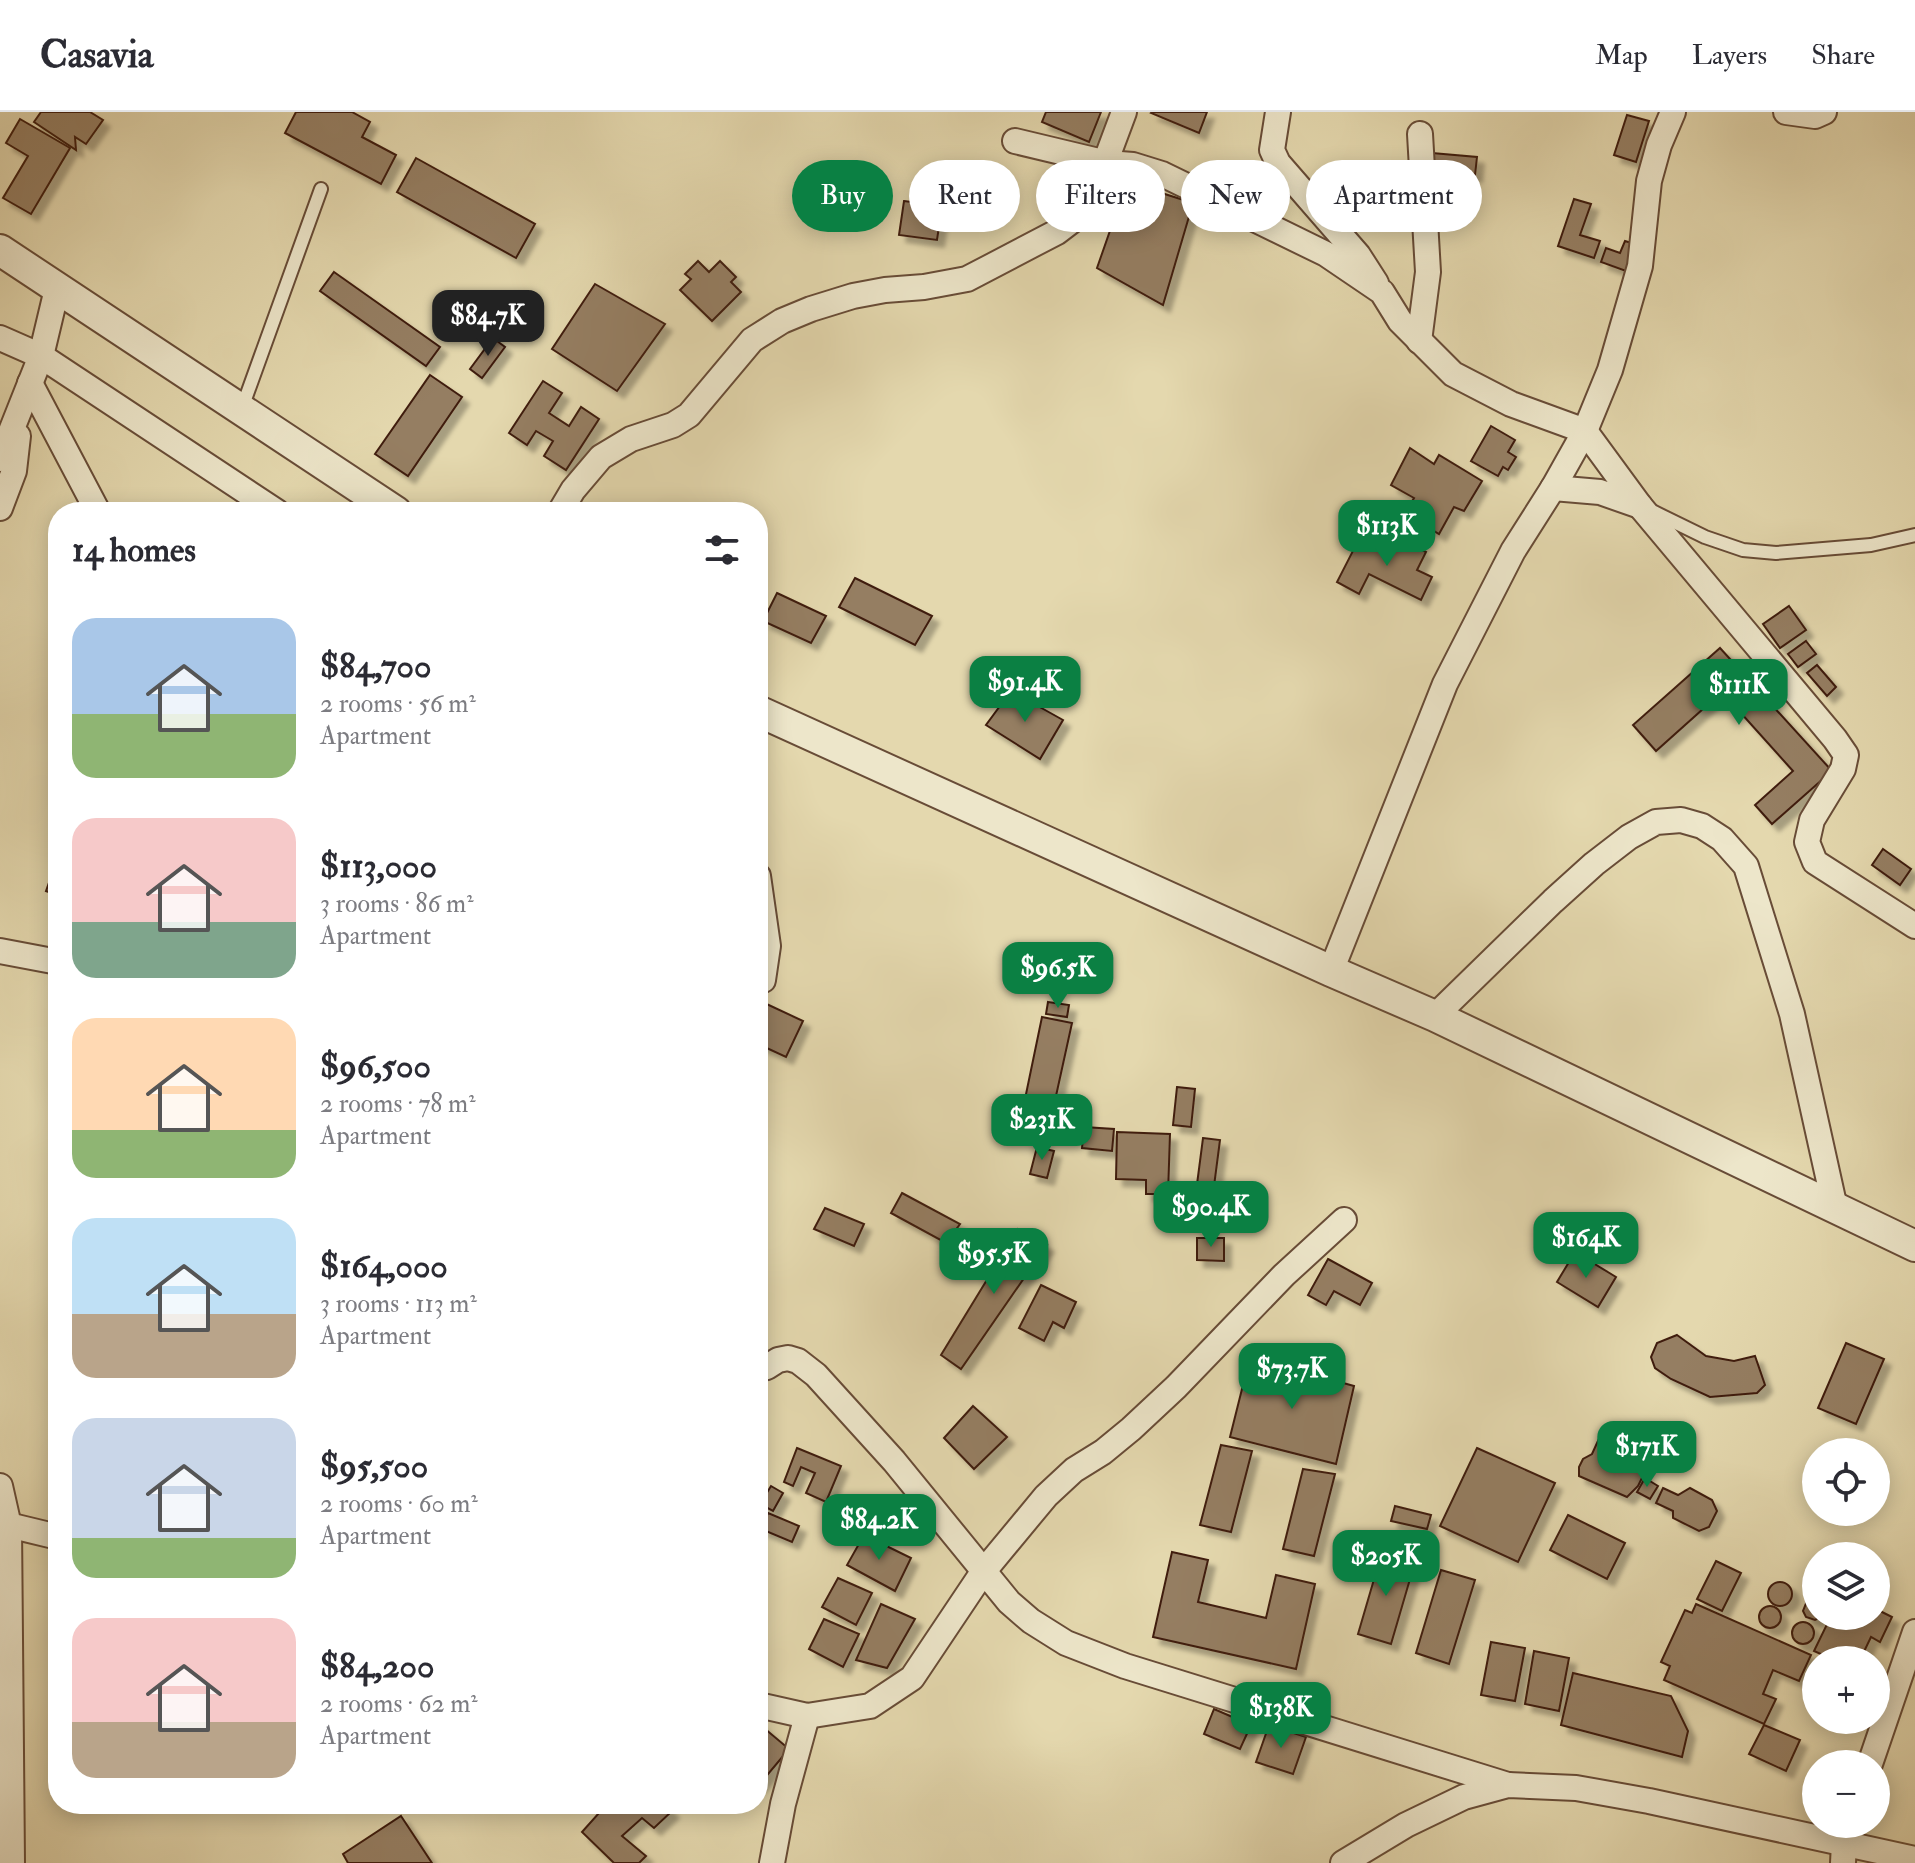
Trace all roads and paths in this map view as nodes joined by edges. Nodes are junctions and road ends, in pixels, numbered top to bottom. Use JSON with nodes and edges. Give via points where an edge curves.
{"nodes":[{"id":1,"x":1124,"y":112,"type":"edge"},
{"id":2,"x":1278,"y":112,"type":"edge"},
{"id":3,"x":1673,"y":112,"type":"edge"},
{"id":4,"x":1786,"y":112,"type":"edge"},
{"id":5,"x":1824,"y":112,"type":"edge"},
{"id":6,"x":1420,"y":134,"type":"dead end"},
{"id":7,"x":1015,"y":141,"type":"dead end"},
{"id":8,"x":1094,"y":160,"type":"edge"},
{"id":9,"x":1108,"y":160,"type":"edge"},
{"id":10,"x":1165,"y":175,"type":"edge"},
{"id":11,"x":321,"y":189,"type":"dead end"},
{"id":12,"x":1057,"y":232,"type":"edge"},
{"id":13,"x":0,"y":250,"type":"edge"},
{"id":14,"x":57,"y":289,"type":"junction"},
{"id":15,"x":1382,"y":292,"type":"junction"},
{"id":16,"x":0,"y":338,"type":"edge"},
{"id":17,"x":1419,"y":341,"type":"junction"},
{"id":18,"x":41,"y":356,"type":"junction"},
{"id":19,"x":26,"y":393,"type":"junction"},
{"id":20,"x":241,"y":410,"type":"junction"},
{"id":21,"x":1585,"y":431,"type":"junction"},
{"id":22,"x":0,"y":459,"type":"edge"},
{"id":23,"x":1553,"y":488,"type":"junction"},
{"id":24,"x":92,"y":502,"type":"edge"},
{"id":25,"x":262,"y":502,"type":"edge"},
{"id":26,"x":381,"y":502,"type":"edge"},
{"id":27,"x":566,"y":502,"type":"edge"},
{"id":28,"x":1640,"y":506,"type":"junction"},
{"id":29,"x":0,"y":508,"type":"edge"},
{"id":30,"x":1915,"y":535,"type":"edge"},
{"id":31,"x":768,"y":716,"type":"edge"},
{"id":32,"x":1915,"y":926,"type":"edge"},
{"id":33,"x":0,"y":951,"type":"edge"},
{"id":34,"x":48,"y":960,"type":"edge"},
{"id":35,"x":1331,"y":971,"type":"junction"},
{"id":36,"x":1435,"y":1016,"type":"junction"},
{"id":37,"x":1835,"y":1208,"type":"junction"},
{"id":38,"x":1344,"y":1220,"type":"dead end"},
{"id":39,"x":1915,"y":1246,"type":"edge"},
{"id":40,"x":768,"y":1366,"type":"edge"},
{"id":41,"x":0,"y":1486,"type":"edge"},
{"id":42,"x":5,"y":1524,"type":"edge"},
{"id":43,"x":48,"y":1535,"type":"edge"},
{"id":44,"x":983,"y":1572,"type":"junction"},
{"id":45,"x":1915,"y":1632,"type":"edge"},
{"id":46,"x":768,"y":1707,"type":"edge"},
{"id":47,"x":807,"y":1716,"type":"junction"},
{"id":48,"x":1875,"y":1750,"type":"edge"},
{"id":49,"x":1508,"y":1785,"type":"junction"},
{"id":50,"x":1846,"y":1843,"type":"edge"},
{"id":51,"x":1915,"y":1859,"type":"edge"},
{"id":52,"x":12,"y":1863,"type":"edge"},
{"id":53,"x":772,"y":1863,"type":"edge"},
{"id":54,"x":1343,"y":1863,"type":"edge"}],
"edges":[{"from":1,"to":9,"type":"street"},
{"from":2,"to":15,"type":"street","via":[[1272,150],[1278,163],[1358,255]]},
{"from":3,"to":21,"type":"street","via":[[1649,181],[1637,278],[1610,370]]},
{"from":4,"to":5,"type":"street"},
{"from":6,"to":17,"type":"street","via":[[1428,272]]},
{"from":7,"to":8,"type":"street"},
{"from":10,"to":15,"type":"street","via":[[1326,254]]},
{"from":11,"to":20,"type":"lane"},
{"from":12,"to":27,"type":"street","via":[[967,279],[853,296],[782,321],[752,340],[689,415],[601,457]]},
{"from":13,"to":14,"type":"street"},
{"from":14,"to":18,"type":"street"},
{"from":14,"to":20,"type":"street"},
{"from":15,"to":17,"type":"street"},
{"from":16,"to":18,"type":"street"},
{"from":17,"to":21,"type":"street","via":[[1453,374],[1511,404]]},
{"from":18,"to":19,"type":"street"},
{"from":18,"to":25,"type":"street"},
{"from":19,"to":22,"type":"street"},
{"from":19,"to":24,"type":"street"},
{"from":19,"to":29,"type":"street","via":[[14,471]]},
{"from":20,"to":26,"type":"street"},
{"from":21,"to":23,"type":"street"},
{"from":21,"to":28,"type":"street"},
{"from":23,"to":28,"type":"street","via":[[1600,492]]},
{"from":23,"to":35,"type":"street","via":[[1513,551],[1445,684]]},
{"from":28,"to":30,"type":"lane","via":[[1743,550],[1817,550]]},
{"from":28,"to":32,"type":"street","via":[[1846,755],[1812,820],[1807,842],[1815,862]]},
{"from":31,"to":35,"type":"street"},
{"from":33,"to":34,"type":"street"},
{"from":35,"to":36,"type":"street"},
{"from":36,"to":37,"type":"street"},
{"from":36,"to":37,"type":"street","via":[[1553,901],[1629,837],[1656,822],[1681,820],[1702,826],[1746,866],[1792,1014]]},
{"from":37,"to":39,"type":"street"},
{"from":38,"to":44,"type":"street","via":[[1131,1429],[1046,1496]]},
{"from":40,"to":44,"type":"street","via":[[788,1358],[816,1375]]},
{"from":41,"to":42,"type":"street"},
{"from":42,"to":43,"type":"street"},
{"from":42,"to":52,"type":"street"},
{"from":44,"to":47,"type":"street","via":[[912,1678],[870,1706]]},
{"from":44,"to":49,"type":"street","via":[[1031,1621],[1066,1643]]},
{"from":45,"to":48,"type":"street"},
{"from":46,"to":47,"type":"street"},
{"from":47,"to":53,"type":"street"},
{"from":49,"to":50,"type":"street","via":[[1576,1788]]},
{"from":49,"to":54,"type":"street","via":[[1464,1797]]},
{"from":50,"to":51,"type":"street"}]}
